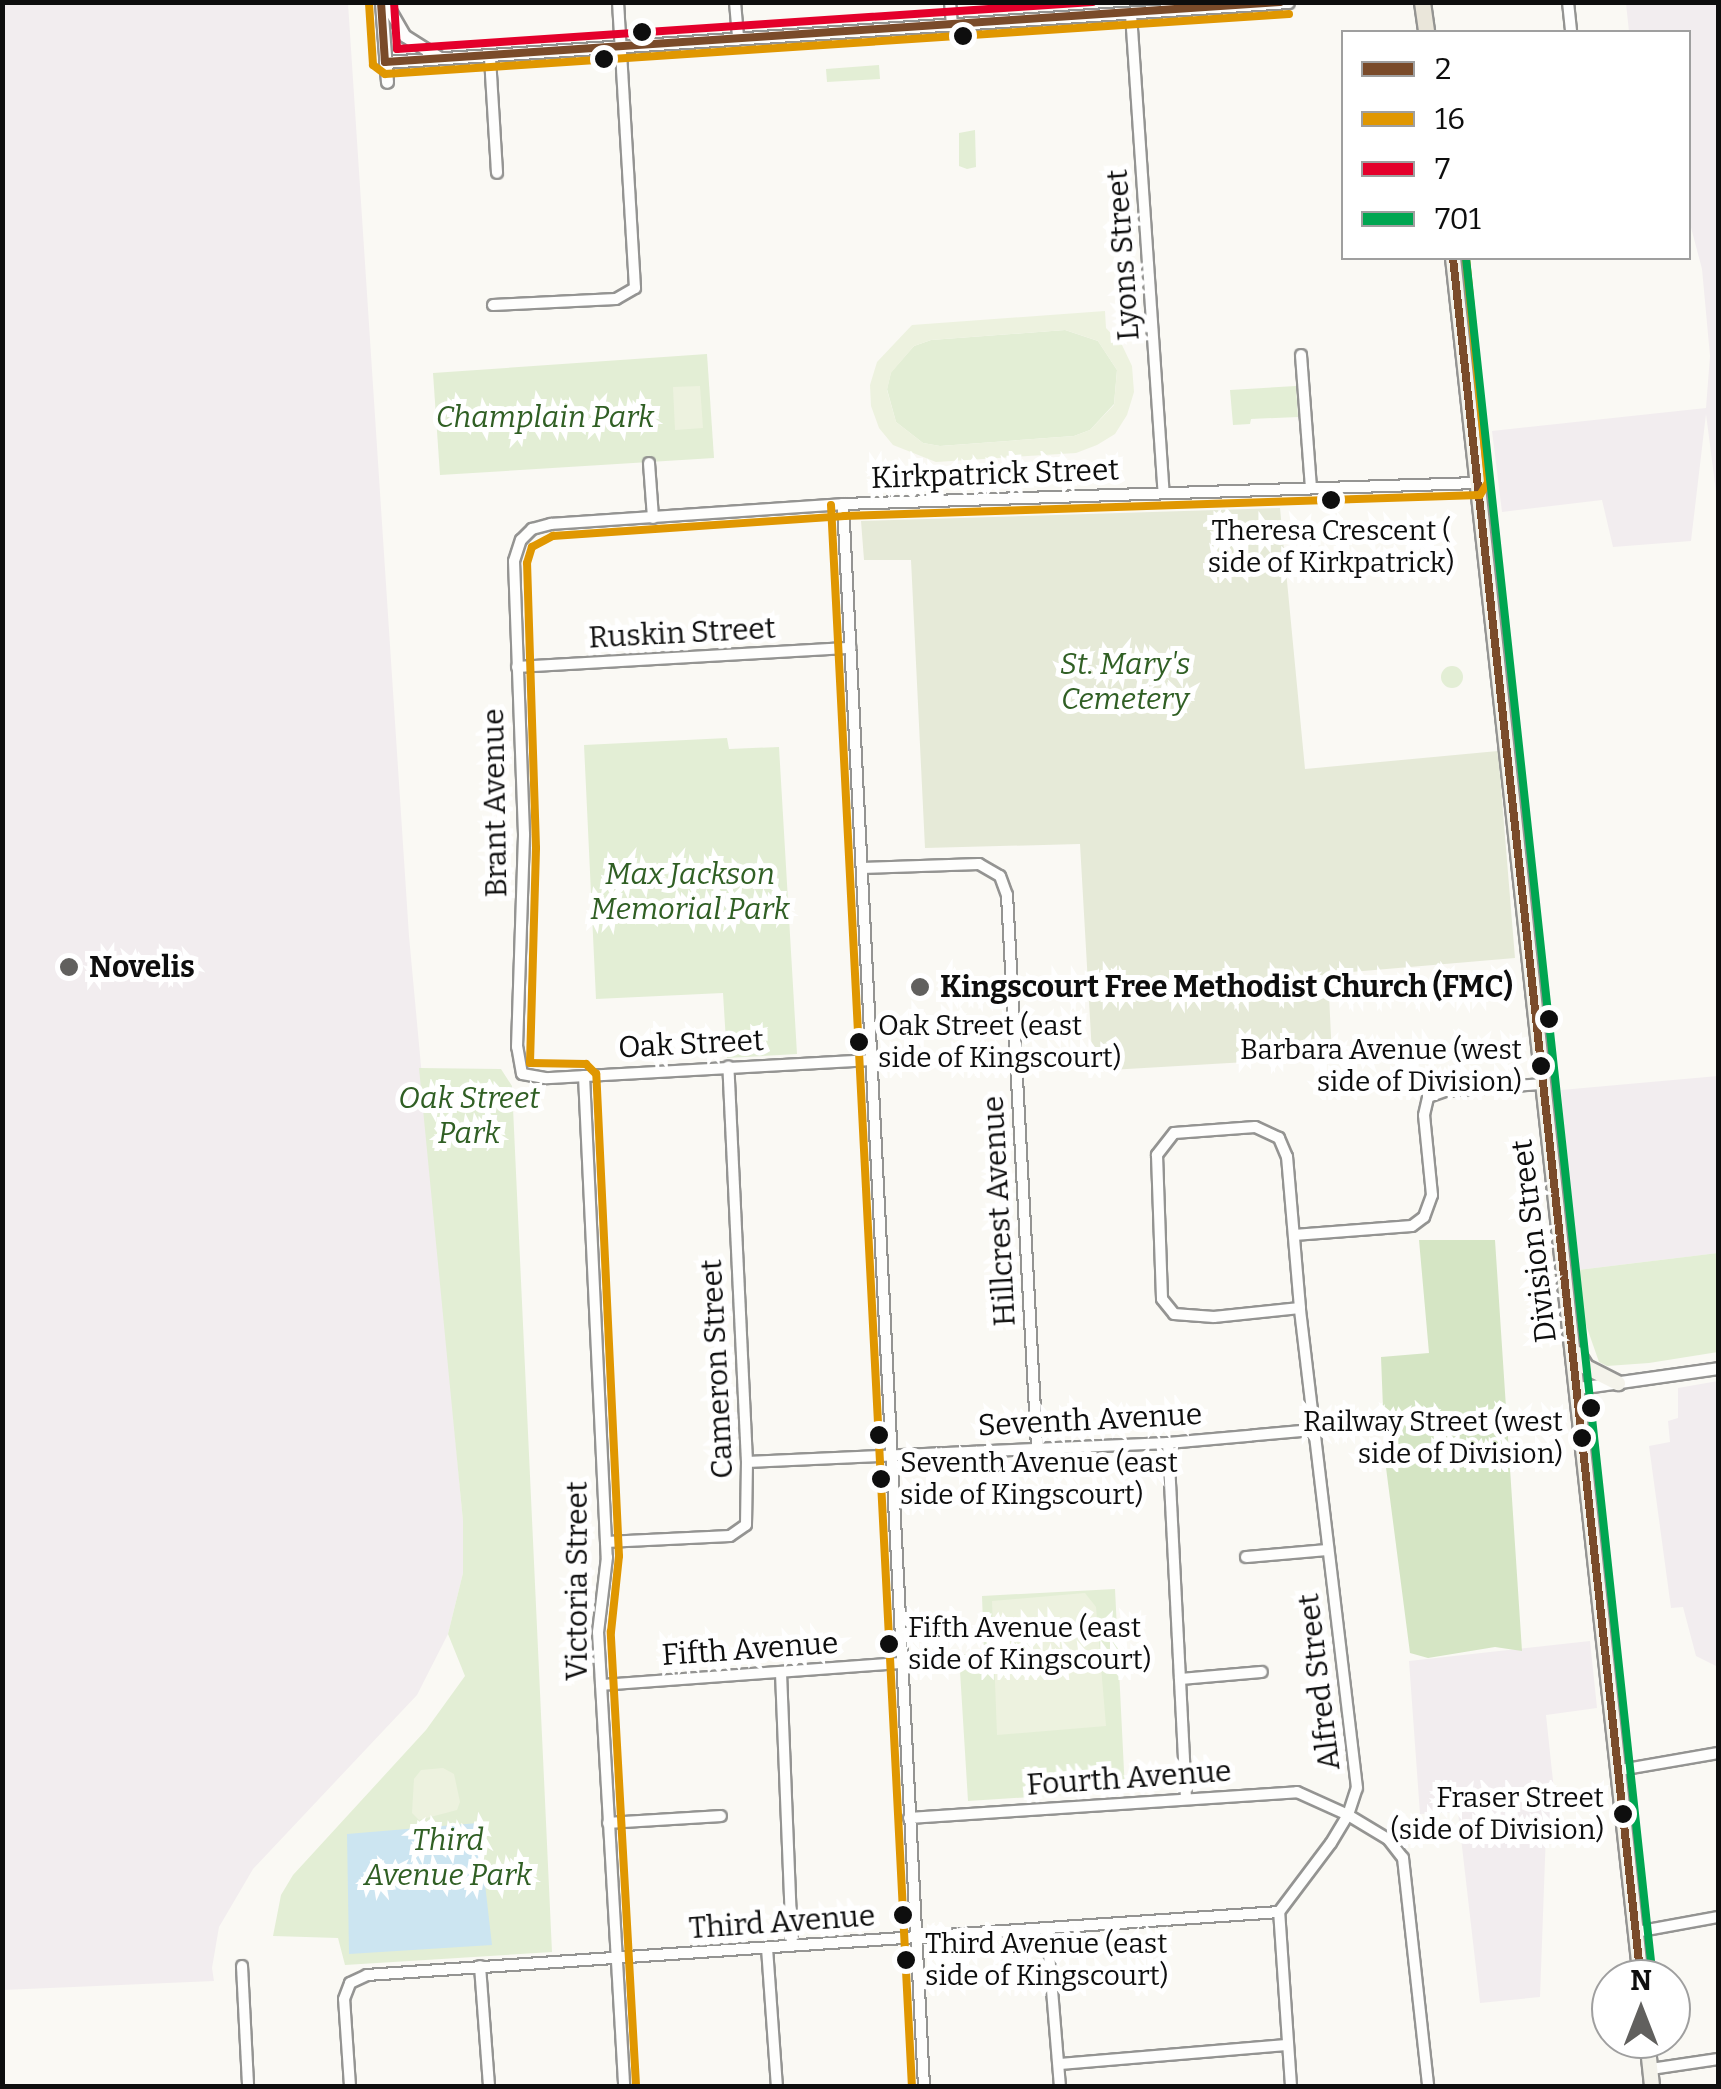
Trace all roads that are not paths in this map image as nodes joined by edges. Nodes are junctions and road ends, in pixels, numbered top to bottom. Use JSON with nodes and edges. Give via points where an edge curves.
{"nodes":[{"id":1,"x":383,"y":2,"type":"edge"},
{"id":2,"x":618,"y":2,"type":"edge"},
{"id":3,"x":735,"y":2,"type":"edge"},
{"id":4,"x":950,"y":2,"type":"edge"},
{"id":5,"x":1288,"y":2,"type":"edge"},
{"id":6,"x":1422,"y":2,"type":"edge"},
{"id":7,"x":1568,"y":2,"type":"edge"},
{"id":8,"x":1235,"y":4,"type":"edge"},
{"id":9,"x":1131,"y":14,"type":"junction"},
{"id":10,"x":952,"y":26,"type":"junction"},
{"id":11,"x":1426,"y":30,"type":"edge"},
{"id":12,"x":1571,"y":30,"type":"edge"},
{"id":13,"x":738,"y":40,"type":"junction"},
{"id":14,"x":622,"y":48,"type":"junction"},
{"id":15,"x":490,"y":58,"type":"junction"},
{"id":16,"x":444,"y":60,"type":"junction"},
{"id":17,"x":385,"y":62,"type":"junction"},
{"id":18,"x":386,"y":82,"type":"dead end"},
{"id":19,"x":497,"y":173,"type":"dead end"},
{"id":20,"x":1454,"y":260,"type":"edge"},
{"id":21,"x":493,"y":304,"type":"dead end"},
{"id":22,"x":1302,"y":355,"type":"dead end"},
{"id":23,"x":649,"y":463,"type":"dead end"},
{"id":24,"x":1476,"y":483,"type":"junction"},
{"id":25,"x":1312,"y":488,"type":"junction"},
{"id":26,"x":1164,"y":492,"type":"junction"},
{"id":27,"x":843,"y":504,"type":"junction"},
{"id":28,"x":653,"y":518,"type":"junction"},
{"id":29,"x":520,"y":540,"type":"joint"},
{"id":30,"x":850,"y":648,"type":"junction"},
{"id":31,"x":517,"y":667,"type":"junction"},
{"id":32,"x":862,"y":868,"type":"junction"},
{"id":33,"x":872,"y":1060,"type":"junction"},
{"id":34,"x":518,"y":1066,"type":"joint"},
{"id":35,"x":728,"y":1066,"type":"junction"},
{"id":36,"x":584,"y":1076,"type":"junction"},
{"id":37,"x":1543,"y":1084,"type":"junction"},
{"id":38,"x":1294,"y":1235,"type":"junction"},
{"id":39,"x":1300,"y":1308,"type":"junction"},
{"id":40,"x":1574,"y":1350,"type":"junction"},
{"id":41,"x":1718,"y":1368,"type":"edge"},
{"id":42,"x":1618,"y":1383,"type":"junction"},
{"id":43,"x":1578,"y":1388,"type":"junction"},
{"id":44,"x":1315,"y":1430,"type":"junction"},
{"id":45,"x":1168,"y":1443,"type":"junction"},
{"id":46,"x":1037,"y":1448,"type":"junction"},
{"id":47,"x":892,"y":1456,"type":"junction"},
{"id":48,"x":747,"y":1462,"type":"junction"},
{"id":49,"x":606,"y":1542,"type":"junction"},
{"id":50,"x":1328,"y":1550,"type":"junction"},
{"id":51,"x":1246,"y":1556,"type":"dead end"},
{"id":52,"x":902,"y":1663,"type":"junction"},
{"id":53,"x":1262,"y":1672,"type":"dead end"},
{"id":54,"x":780,"y":1673,"type":"junction"},
{"id":55,"x":1180,"y":1678,"type":"junction"},
{"id":56,"x":601,"y":1685,"type":"junction"},
{"id":57,"x":1718,"y":1753,"type":"edge"},
{"id":58,"x":1620,"y":1770,"type":"junction"},
{"id":59,"x":1186,"y":1798,"type":"junction"},
{"id":60,"x":1348,"y":1815,"type":"junction"},
{"id":61,"x":721,"y":1816,"type":"dead end"},
{"id":62,"x":909,"y":1818,"type":"junction"},
{"id":63,"x":608,"y":1823,"type":"junction"},
{"id":64,"x":1279,"y":1912,"type":"junction"},
{"id":65,"x":1718,"y":1917,"type":"edge"},
{"id":66,"x":1048,"y":1929,"type":"junction"},
{"id":67,"x":1636,"y":1932,"type":"junction"},
{"id":68,"x":914,"y":1938,"type":"junction"},
{"id":69,"x":792,"y":1946,"type":"junction"},
{"id":70,"x":767,"y":1948,"type":"junction"},
{"id":71,"x":615,"y":1958,"type":"junction"},
{"id":72,"x":1639,"y":1959,"type":"edge"},
{"id":73,"x":242,"y":1966,"type":"dead end"},
{"id":74,"x":480,"y":1966,"type":"junction"},
{"id":75,"x":1288,"y":2045,"type":"junction"},
{"id":76,"x":1718,"y":2058,"type":"edge"},
{"id":77,"x":1649,"y":2059,"type":"edge"},
{"id":78,"x":1058,"y":2064,"type":"junction"},
{"id":79,"x":1650,"y":2069,"type":"junction"},
{"id":80,"x":248,"y":2086,"type":"edge"},
{"id":81,"x":350,"y":2086,"type":"edge"},
{"id":82,"x":489,"y":2086,"type":"edge"},
{"id":83,"x":624,"y":2086,"type":"edge"},
{"id":84,"x":777,"y":2086,"type":"edge"},
{"id":85,"x":924,"y":2086,"type":"edge"},
{"id":86,"x":1060,"y":2086,"type":"edge"},
{"id":87,"x":1290,"y":2086,"type":"edge"},
{"id":88,"x":1428,"y":2086,"type":"edge"},
{"id":89,"x":1652,"y":2086,"type":"edge"}],
"edges":[{"from":1,"to":16,"type":"street","via":[[405,36]]},
{"from":1,"to":17,"type":"street"},
{"from":2,"to":14,"type":"street"},
{"from":3,"to":13,"type":"street"},
{"from":4,"to":10,"type":"street"},
{"from":5,"to":8,"type":"street"},
{"from":6,"to":11,"type":"main road"},
{"from":7,"to":12,"type":"street"},
{"from":8,"to":9,"type":"street"},
{"from":9,"to":10,"type":"street"},
{"from":9,"to":26,"type":"street","name":"Lyons Street"},
{"from":10,"to":13,"type":"street"},
{"from":13,"to":14,"type":"street"},
{"from":14,"to":15,"type":"street"},
{"from":14,"to":21,"type":"street","via":[[634,288],[616,299]]},
{"from":15,"to":16,"type":"street"},
{"from":15,"to":19,"type":"street"},
{"from":16,"to":17,"type":"street"},
{"from":17,"to":18,"type":"street"},
{"from":20,"to":24,"type":"main road","name":"Division Street"},
{"from":22,"to":25,"type":"street"},
{"from":23,"to":28,"type":"street"},
{"from":24,"to":25,"type":"street","name":"Kirkpatrick Street"},
{"from":24,"to":37,"type":"main road","name":"Division Street"},
{"from":25,"to":26,"type":"street","name":"Kirkpatrick Street"},
{"from":26,"to":27,"type":"street","name":"Kirkpatrick Street"},
{"from":27,"to":28,"type":"street","name":"Kirkpatrick Street"},
{"from":27,"to":30,"type":"street"},
{"from":28,"to":29,"type":"street","name":"Kirkpatrick Street","via":[[551,524]]},
{"from":29,"to":31,"type":"street","name":"Brant Avenue","via":[[514,561]]},
{"from":30,"to":31,"type":"street","name":"Ruskin Street"},
{"from":30,"to":32,"type":"street"},
{"from":31,"to":34,"type":"street","name":"Brant Avenue","via":[[524,848]]},
{"from":32,"to":33,"type":"street"},
{"from":32,"to":46,"type":"street","name":"Hillcrest Avenue","via":[[979,864],[1000,876],[1007,895]]},
{"from":33,"to":35,"type":"street","name":"Oak Street"},
{"from":33,"to":47,"type":"street"},
{"from":34,"to":36,"type":"street","name":"Oak Street","via":[[535,1078]]},
{"from":35,"to":36,"type":"street","name":"Oak Street"},
{"from":35,"to":48,"type":"street","name":"Cameron Street"},
{"from":36,"to":49,"type":"street","name":"Victoria Street"},
{"from":37,"to":38,"type":"street","via":[[1428,1097],[1432,1194],[1424,1217],[1412,1226]]},
{"from":37,"to":40,"type":"main road","name":"Division Street"},
{"from":38,"to":39,"type":"street","name":"Alfred Street"},
{"from":38,"to":39,"type":"street","name":"Alfred Street","via":[[1287,1157],[1279,1138],[1255,1127],[1174,1133],[1163,1143],[1156,1172],[1162,1299],[1174,1314]]},
{"from":39,"to":44,"type":"street","name":"Alfred Street"},
{"from":40,"to":42,"type":"main road","via":[[1586,1367]]},
{"from":40,"to":43,"type":"main road","name":"Division Street"},
{"from":41,"to":42,"type":"street"},
{"from":42,"to":43,"type":"street"},
{"from":43,"to":58,"type":"main road","name":"Division Street"},
{"from":44,"to":45,"type":"street","name":"Seventh Avenue"},
{"from":44,"to":50,"type":"street","name":"Alfred Street"},
{"from":45,"to":46,"type":"street","name":"Seventh Avenue"},
{"from":45,"to":55,"type":"street"},
{"from":46,"to":47,"type":"street","name":"Seventh Avenue"},
{"from":47,"to":48,"type":"street","name":"Seventh Avenue"},
{"from":47,"to":52,"type":"street"},
{"from":48,"to":49,"type":"street","name":"Cameron Street","via":[[746,1525],[730,1536]]},
{"from":49,"to":56,"type":"street","name":"Victoria Street"},
{"from":50,"to":51,"type":"street"},
{"from":50,"to":60,"type":"street","name":"Alfred Street","via":[[1357,1788]]},
{"from":52,"to":54,"type":"street","name":"Fifth Avenue"},
{"from":52,"to":62,"type":"street"},
{"from":53,"to":55,"type":"street"},
{"from":54,"to":56,"type":"street","name":"Fifth Avenue"},
{"from":54,"to":69,"type":"street"},
{"from":55,"to":59,"type":"street"},
{"from":56,"to":63,"type":"street","name":"Victoria Street"},
{"from":57,"to":58,"type":"street"},
{"from":58,"to":67,"type":"main road","name":"Division Street"},
{"from":59,"to":60,"type":"street","name":"Fourth Avenue","via":[[1298,1792]]},
{"from":59,"to":62,"type":"street","name":"Fourth Avenue"},
{"from":60,"to":64,"type":"street","name":"Alfred Street"},
{"from":60,"to":88,"type":"street","name":"Fourth Avenue","via":[[1388,1839],[1403,1858]]},
{"from":61,"to":63,"type":"street"},
{"from":62,"to":68,"type":"street"},
{"from":63,"to":71,"type":"street","name":"Victoria Street"},
{"from":64,"to":66,"type":"street","name":"Third Avenue"},
{"from":64,"to":75,"type":"street"},
{"from":65,"to":67,"type":"street"},
{"from":66,"to":68,"type":"street","name":"Third Avenue"},
{"from":66,"to":78,"type":"street"},
{"from":67,"to":72,"type":"main road","name":"Division Street"},
{"from":68,"to":69,"type":"street","name":"Third Avenue"},
{"from":68,"to":85,"type":"street"},
{"from":69,"to":70,"type":"street","name":"Third Avenue"},
{"from":70,"to":71,"type":"street","name":"Third Avenue"},
{"from":70,"to":84,"type":"street"},
{"from":71,"to":74,"type":"street","name":"Third Avenue"},
{"from":71,"to":83,"type":"street","name":"Victoria Street"},
{"from":73,"to":80,"type":"street"},
{"from":74,"to":81,"type":"street","name":"Third Avenue","via":[[367,1975],[350,1983],[344,2000]]},
{"from":74,"to":82,"type":"street"},
{"from":75,"to":78,"type":"street"},
{"from":75,"to":87,"type":"street"},
{"from":76,"to":79,"type":"street"},
{"from":77,"to":79,"type":"main road"},
{"from":78,"to":86,"type":"street"},
{"from":79,"to":89,"type":"main road"}]}
